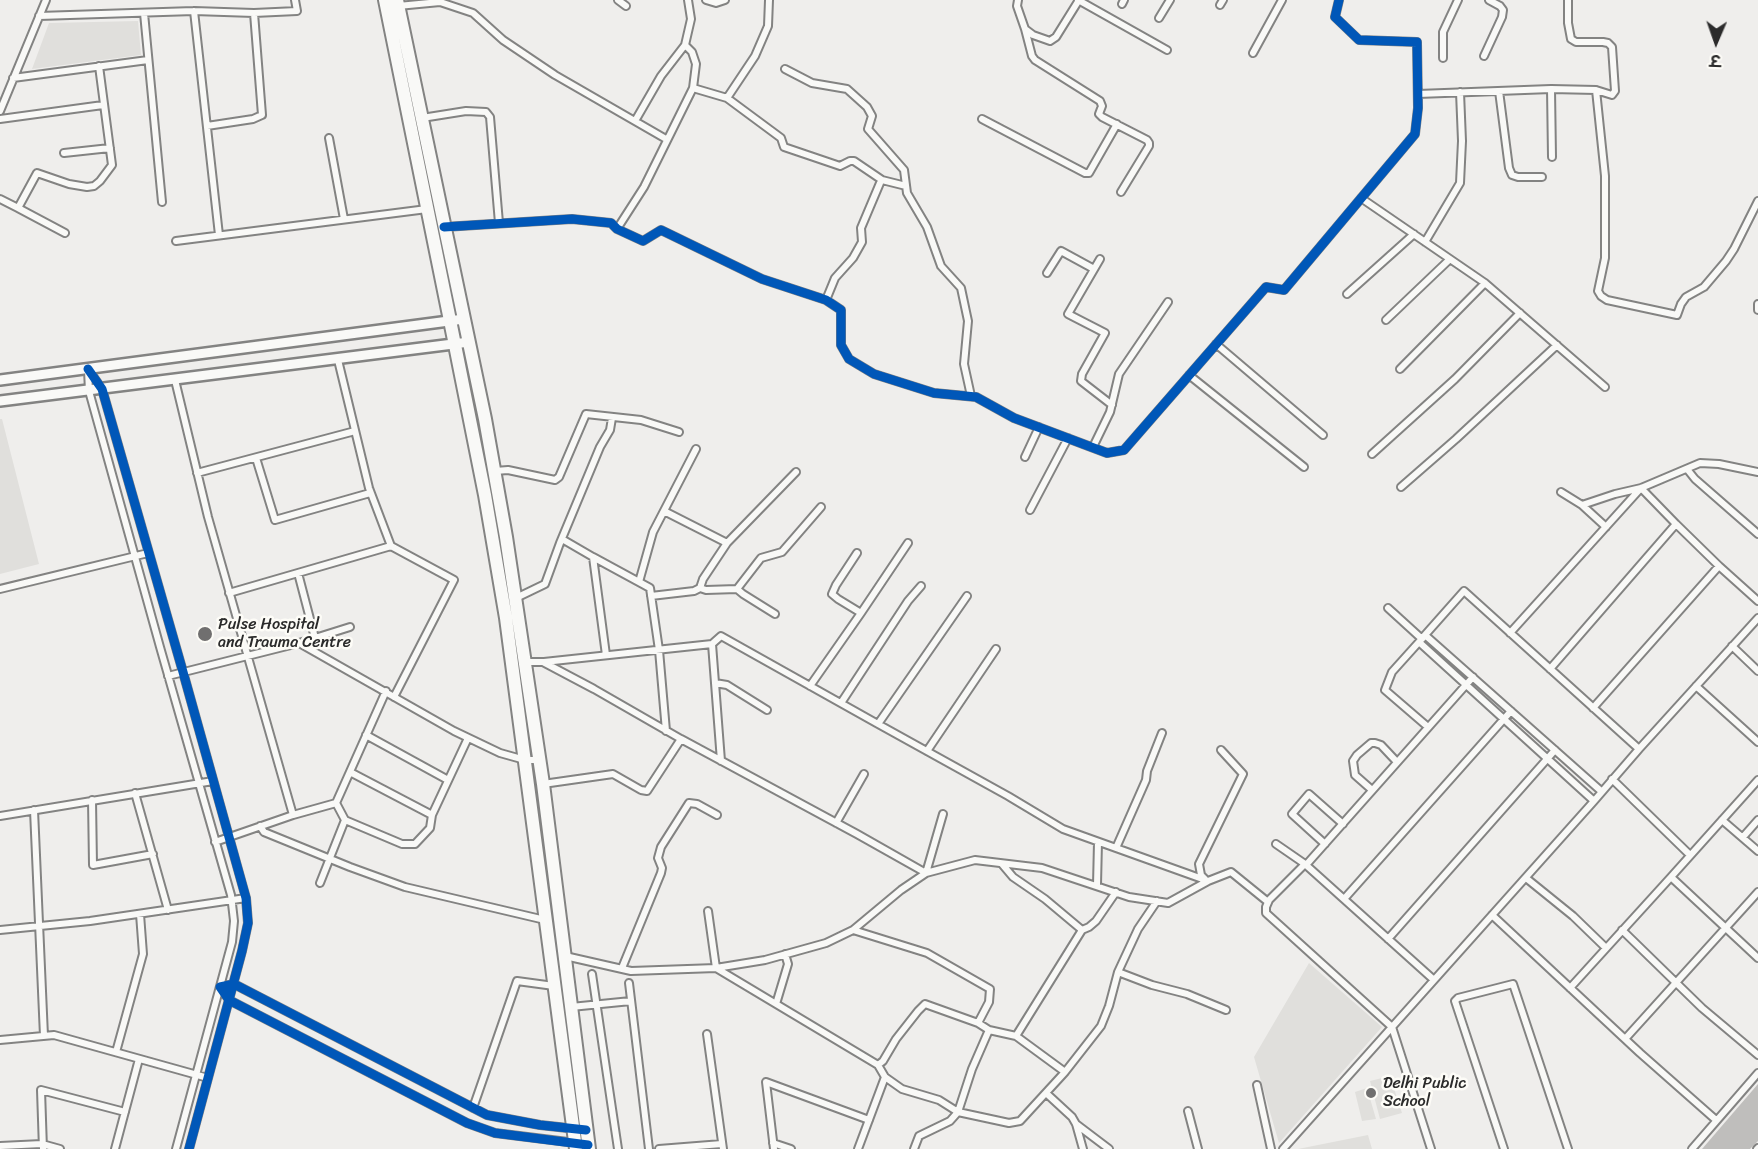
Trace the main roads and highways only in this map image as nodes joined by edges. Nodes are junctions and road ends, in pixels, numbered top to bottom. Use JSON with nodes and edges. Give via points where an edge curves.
{"nodes":[{"id":1,"x":385,"y":0,"type":"edge"},
{"id":2,"x":398,"y":3,"type":"edge"},
{"id":3,"x":582,"y":1147,"type":"edge"}],
"edges":[{"from":1,"to":3,"type":"highway","via":[[485,495],[506,618],[573,1129]]},
{"from":2,"to":3,"type":"highway","via":[[469,342],[516,598],[586,1130]]}]}
